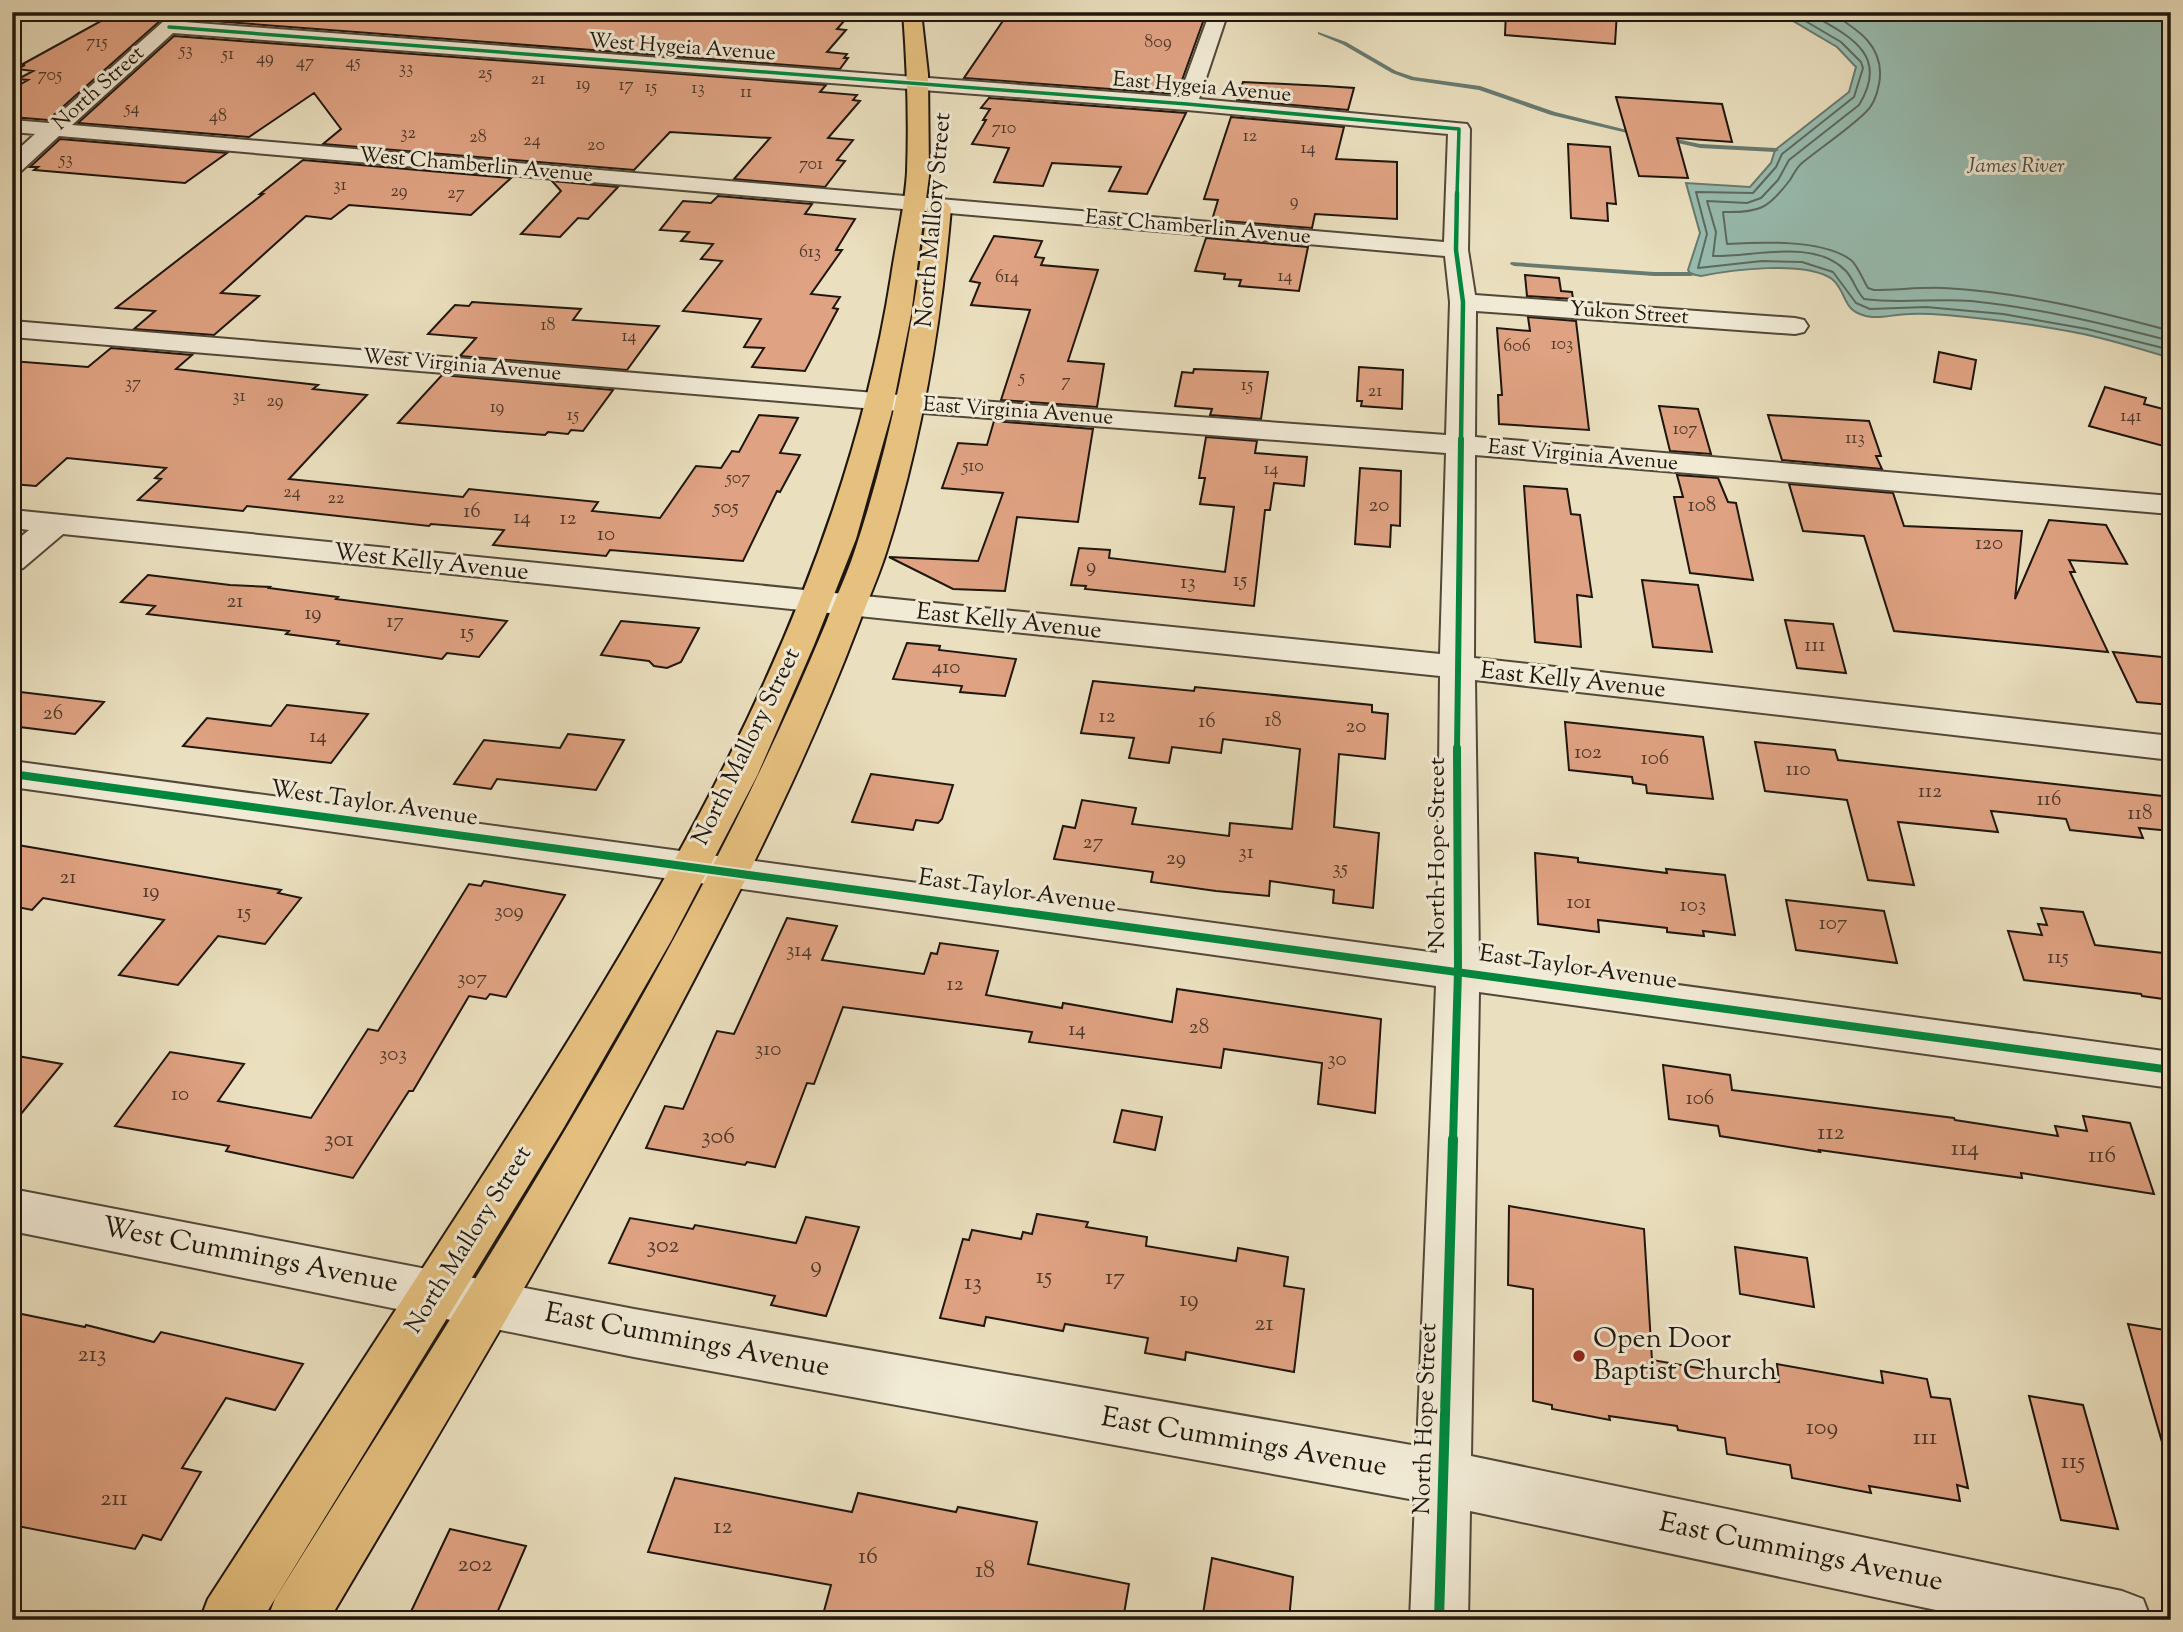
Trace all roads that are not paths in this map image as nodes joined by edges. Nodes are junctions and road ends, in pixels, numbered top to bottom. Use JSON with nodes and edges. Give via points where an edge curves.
{"nodes":[{"id":1,"x":186,"y":12,"type":"edge"},
{"id":2,"x":912,"y":12,"type":"edge"},
{"id":3,"x":934,"y":12,"type":"edge"},
{"id":4,"x":1219,"y":12,"type":"edge"},
{"id":5,"x":169,"y":27,"type":"junction"},
{"id":6,"x":930,"y":84,"type":"junction"},
{"id":7,"x":1187,"y":104,"type":"junction"},
{"id":8,"x":12,"y":126,"type":"edge"},
{"id":9,"x":54,"y":129,"type":"junction"},
{"id":10,"x":1459,"y":129,"type":"joint"},
{"id":11,"x":12,"y":167,"type":"edge"},
{"id":12,"x":927,"y":205,"type":"junction"},
{"id":13,"x":1456,"y":250,"type":"junction"},
{"id":14,"x":1463,"y":302,"type":"junction"},
{"id":15,"x":1795,"y":326,"type":"dead end"},
{"id":16,"x":12,"y":329,"type":"edge"},
{"id":17,"x":896,"y":403,"type":"junction"},
{"id":18,"x":1462,"y":445,"type":"junction"},
{"id":19,"x":2171,"y":505,"type":"edge"},
{"id":20,"x":12,"y":519,"type":"edge"},
{"id":21,"x":55,"y":524,"type":"junction"},
{"id":22,"x":12,"y":561,"type":"edge"},
{"id":23,"x":831,"y":604,"type":"junction"},
{"id":24,"x":1457,"y":667,"type":"junction"},
{"id":25,"x":2171,"y":748,"type":"edge"},
{"id":26,"x":12,"y":774,"type":"edge"},
{"id":27,"x":689,"y":866,"type":"junction"},
{"id":28,"x":731,"y":872,"type":"junction"},
{"id":29,"x":1458,"y":971,"type":"junction"},
{"id":30,"x":2171,"y":1070,"type":"edge"},
{"id":31,"x":12,"y":1210,"type":"edge"},
{"id":32,"x":436,"y":1292,"type":"junction"},
{"id":33,"x":488,"y":1303,"type":"junction"},
{"id":34,"x":1444,"y":1478,"type":"junction"},
{"id":35,"x":229,"y":1620,"type":"edge"},
{"id":36,"x":296,"y":1620,"type":"edge"},
{"id":37,"x":1439,"y":1620,"type":"edge"},
{"id":38,"x":2123,"y":1620,"type":"edge"}],
"edges":[{"from":1,"to":5,"type":"street","name":"North Street"},
{"from":2,"to":6,"type":"main road","name":"North Mallory Street"},
{"from":3,"to":6,"type":"main road","name":"North Mallory Street"},
{"from":4,"to":7,"type":"street"},
{"from":5,"to":6,"type":"street","name":"West Hygeia Avenue"},
{"from":5,"to":9,"type":"street","name":"North Street"},
{"from":6,"to":7,"type":"street","name":"East Hygeia Avenue"},
{"from":6,"to":12,"type":"main road","name":"North Mallory Street","via":[[944,129]]},
{"from":7,"to":10,"type":"street","name":"East Hygeia Avenue"},
{"from":8,"to":9,"type":"street","name":"West Chamberlin Avenue"},
{"from":9,"to":11,"type":"street","name":"North Street"},
{"from":9,"to":12,"type":"street","name":"West Chamberlin Avenue"},
{"from":10,"to":13,"type":"street","name":"North Hope Street"},
{"from":12,"to":13,"type":"street","name":"East Chamberlin Avenue"},
{"from":12,"to":17,"type":"main road","name":"North Mallory Street","via":[[930,298]]},
{"from":13,"to":14,"type":"street","name":"North Hope Street"},
{"from":14,"to":15,"type":"street","name":"Yukon Street"},
{"from":14,"to":18,"type":"street","name":"North Hope Street"},
{"from":16,"to":17,"type":"street","name":"West Virginia Avenue"},
{"from":17,"to":18,"type":"street","name":"East Virginia Avenue"},
{"from":17,"to":23,"type":"main road","name":"North Mallory Street","via":[[891,484],[870,552]]},
{"from":18,"to":19,"type":"street","name":"East Virginia Avenue"},
{"from":18,"to":24,"type":"street","name":"North Hope Street"},
{"from":20,"to":21,"type":"street","name":"West Kelly Avenue"},
{"from":21,"to":22,"type":"street"},
{"from":21,"to":23,"type":"street","name":"West Kelly Avenue"},
{"from":23,"to":24,"type":"street","name":"East Kelly Avenue"},
{"from":23,"to":27,"type":"main road","name":"North Mallory Street","via":[[797,645],[738,776]]},
{"from":23,"to":28,"type":"main road","name":"North Mallory Street","via":[[771,792]]},
{"from":24,"to":25,"type":"street","name":"East Kelly Avenue"},
{"from":24,"to":29,"type":"street","name":"North Hope Street"},
{"from":26,"to":27,"type":"street","name":"West Taylor Avenue"},
{"from":27,"to":28,"type":"street","name":"West Taylor Avenue"},
{"from":27,"to":32,"type":"main road","name":"North Mallory Street","via":[[547,1115]]},
{"from":28,"to":29,"type":"street","name":"East Taylor Avenue"},
{"from":28,"to":33,"type":"main road","name":"North Mallory Street","via":[[621,1076]]},
{"from":29,"to":30,"type":"street","name":"East Taylor Avenue"},
{"from":29,"to":34,"type":"street","name":"North Hope Street"},
{"from":31,"to":32,"type":"street","name":"West Cummings Avenue"},
{"from":32,"to":33,"type":"street","name":"West Cummings Avenue"},
{"from":32,"to":35,"type":"main road","name":"North Mallory Street"},
{"from":33,"to":34,"type":"street","name":"East Cummings Avenue"},
{"from":33,"to":36,"type":"main road","name":"North Mallory Street"},
{"from":34,"to":37,"type":"street","name":"North Hope Street"},
{"from":34,"to":38,"type":"street","name":"East Cummings Avenue"}]}
